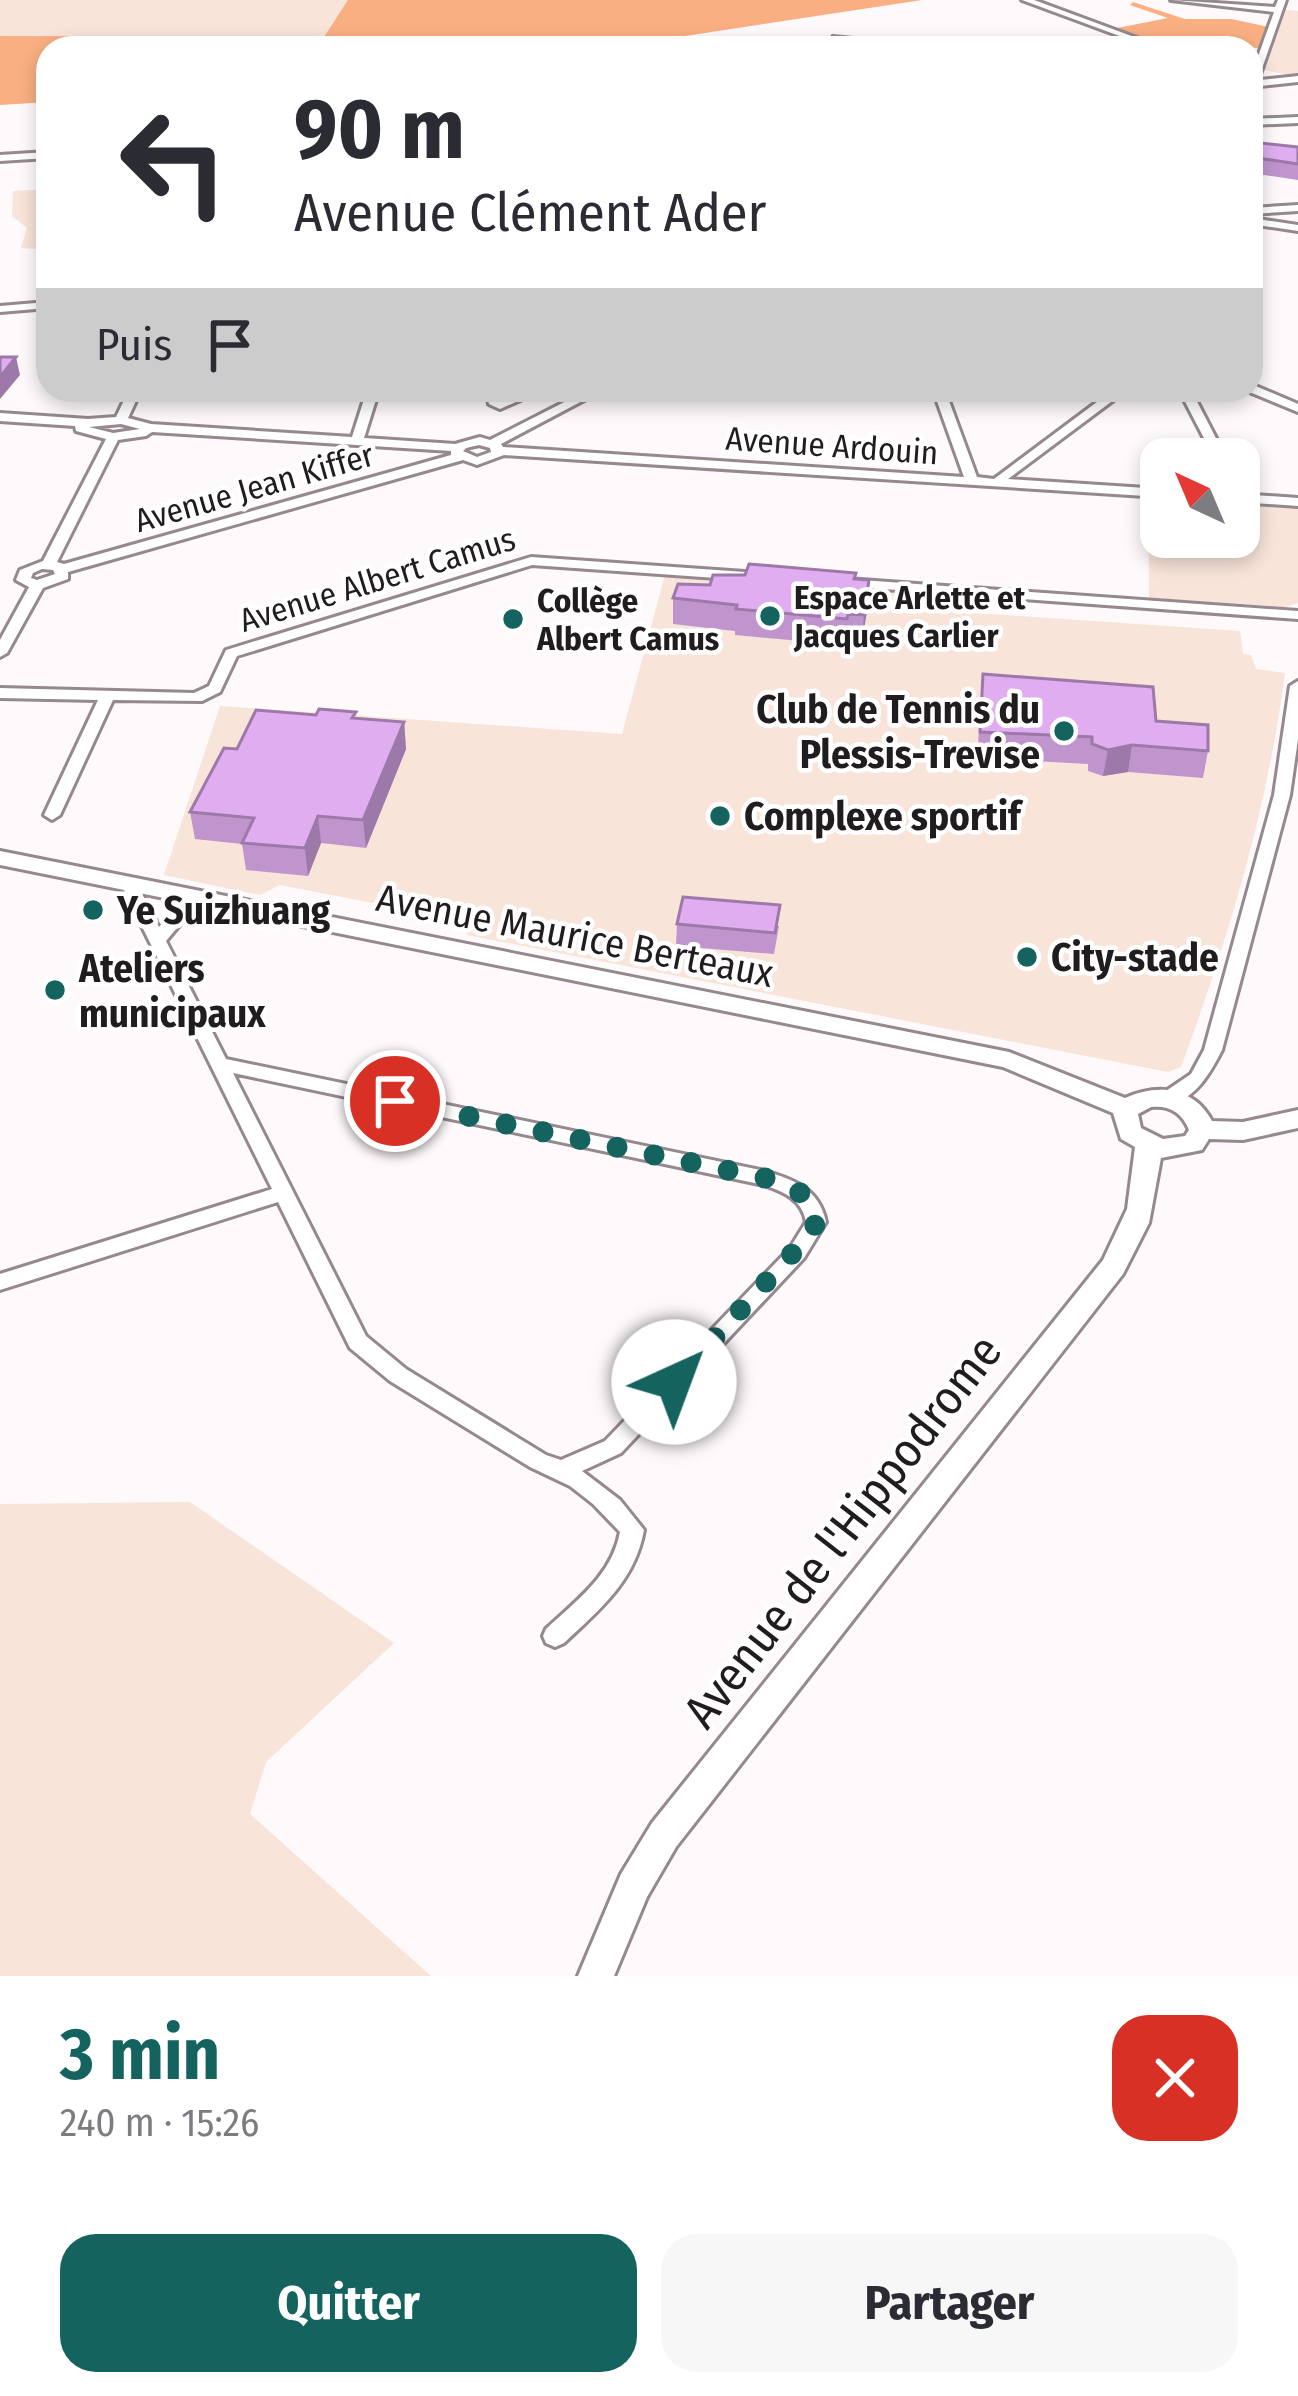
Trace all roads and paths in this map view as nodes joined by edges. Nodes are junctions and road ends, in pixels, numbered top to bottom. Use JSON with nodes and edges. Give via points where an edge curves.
{"nodes":[{"id":1,"x":1026,"y":0,"type":"edge"},
{"id":2,"x":1175,"y":0,"type":"edge"},
{"id":3,"x":1298,"y":1,"type":"edge"},
{"id":4,"x":1282,"y":3,"type":"edge"},
{"id":5,"x":1126,"y":36,"type":"edge"},
{"id":6,"x":1263,"y":57,"type":"edge"},
{"id":7,"x":1298,"y":79,"type":"edge"},
{"id":8,"x":1263,"y":81,"type":"edge"},
{"id":9,"x":1298,"y":120,"type":"edge"},
{"id":10,"x":1263,"y":121,"type":"edge"},
{"id":11,"x":36,"y":156,"type":"edge"},
{"id":12,"x":0,"y":158,"type":"edge"},
{"id":13,"x":1298,"y":208,"type":"edge"},
{"id":14,"x":1263,"y":210,"type":"edge"},
{"id":15,"x":1263,"y":223,"type":"edge"},
{"id":16,"x":1298,"y":229,"type":"edge"},
{"id":17,"x":36,"y":306,"type":"edge"},
{"id":18,"x":0,"y":309,"type":"edge"},
{"id":19,"x":1263,"y":393,"type":"edge"},
{"id":20,"x":133,"y":402,"type":"edge"},
{"id":21,"x":370,"y":402,"type":"edge"},
{"id":22,"x":563,"y":402,"type":"edge"},
{"id":23,"x":943,"y":402,"type":"edge"},
{"id":24,"x":1105,"y":402,"type":"edge"},
{"id":25,"x":1191,"y":402,"type":"edge"},
{"id":26,"x":1298,"y":408,"type":"edge"},
{"id":27,"x":0,"y":420,"type":"edge"},
{"id":28,"x":128,"y":426,"type":"junction"},
{"id":29,"x":99,"y":427,"type":"junction"},
{"id":30,"x":112,"y":437,"type":"junction"},
{"id":31,"x":1210,"y":438,"type":"edge"},
{"id":32,"x":357,"y":441,"type":"junction"},
{"id":33,"x":495,"y":447,"type":"junction"},
{"id":34,"x":458,"y":453,"type":"junction"},
{"id":35,"x":972,"y":481,"type":"junction"},
{"id":36,"x":1000,"y":483,"type":"junction"},
{"id":37,"x":1140,"y":493,"type":"edge"},
{"id":38,"x":1260,"y":499,"type":"edge"},
{"id":39,"x":1298,"y":502,"type":"edge"},
{"id":40,"x":55,"y":567,"type":"junction"},
{"id":41,"x":771,"y":578,"type":"edge"},
{"id":42,"x":833,"y":582,"type":"edge"},
{"id":43,"x":1298,"y":615,"type":"edge"},
{"id":44,"x":0,"y":653,"type":"edge"},
{"id":45,"x":1298,"y":686,"type":"edge"},
{"id":46,"x":0,"y":693,"type":"edge"},
{"id":47,"x":106,"y":697,"type":"junction"},
{"id":48,"x":52,"y":814,"type":"dead end"},
{"id":49,"x":0,"y":858,"type":"edge"},
{"id":50,"x":129,"y":884,"type":"junction"},
{"id":51,"x":194,"y":897,"type":"junction"},
{"id":52,"x":158,"y":939,"type":"junction"},
{"id":53,"x":220,"y":1064,"type":"junction"},
{"id":54,"x":1170,"y":1098,"type":"junction"},
{"id":55,"x":1127,"y":1109,"type":"junction"},
{"id":56,"x":1298,"y":1119,"type":"edge"},
{"id":57,"x":1202,"y":1130,"type":"junction"},
{"id":58,"x":1148,"y":1145,"type":"junction"},
{"id":59,"x":282,"y":1193,"type":"junction"},
{"id":60,"x":0,"y":1282,"type":"edge"},
{"id":61,"x":562,"y":1468,"type":"junction"},
{"id":62,"x":555,"y":1636,"type":"dead end"},
{"id":63,"x":596,"y":1976,"type":"edge"}],
"edges":[{"from":1,"to":5,"type":"street"},
{"from":2,"to":4,"type":"street"},
{"from":3,"to":4,"type":"street"},
{"from":4,"to":6,"type":"street"},
{"from":7,"to":8,"type":"street"},
{"from":9,"to":10,"type":"street"},
{"from":11,"to":12,"type":"street"},
{"from":13,"to":14,"type":"street"},
{"from":15,"to":16,"type":"street"},
{"from":17,"to":18,"type":"street"},
{"from":19,"to":26,"type":"street"},
{"from":20,"to":28,"type":"street"},
{"from":21,"to":32,"type":"street"},
{"from":22,"to":33,"type":"street"},
{"from":23,"to":35,"type":"street"},
{"from":24,"to":36,"type":"street"},
{"from":25,"to":31,"type":"street"},
{"from":27,"to":29,"type":"street"},
{"from":28,"to":29,"type":"street"},
{"from":28,"to":30,"type":"street"},
{"from":28,"to":32,"type":"street"},
{"from":28,"to":34,"type":"street"},
{"from":29,"to":30,"type":"street"},
{"from":30,"to":40,"type":"street"},
{"from":32,"to":34,"type":"street"},
{"from":33,"to":34,"type":"street","via":[[484,460]]},
{"from":33,"to":35,"type":"street","name":"Avenue Ardouin"},
{"from":34,"to":40,"type":"street","name":"Avenue Jean Kiffer"},
{"from":35,"to":36,"type":"street","name":"Avenue Ardouin"},
{"from":36,"to":37,"type":"street","name":"Avenue Ardouin"},
{"from":38,"to":39,"type":"street"},
{"from":40,"to":44,"type":"street","via":[[58,581],[23,583]]},
{"from":41,"to":47,"type":"street","name":"Avenue Albert Camus","via":[[531,561],[231,653],[214,689],[197,698]]},
{"from":42,"to":43,"type":"street"},
{"from":45,"to":54,"type":"street","via":[[1282,795],[1213,1050],[1198,1078]]},
{"from":46,"to":47,"type":"street","name":"Avenue Albert Camus"},
{"from":47,"to":48,"type":"street"},
{"from":49,"to":50,"type":"main road","name":"Avenue Maurice Berteaux"},
{"from":50,"to":51,"type":"main road","name":"Avenue Maurice Berteaux"},
{"from":50,"to":52,"type":"street"},
{"from":51,"to":52,"type":"street"},
{"from":51,"to":55,"type":"main road","name":"Avenue Maurice Berteaux","via":[[1009,1060]]},
{"from":52,"to":53,"type":"street"},
{"from":53,"to":59,"type":"street"},
{"from":53,"to":61,"type":"street","via":[[765,1178],[809,1202],[814,1230],[796,1253],[613,1447]]},
{"from":54,"to":55,"type":"main road","via":[[1149,1097]]},
{"from":54,"to":57,"type":"main road","via":[[1190,1107]]},
{"from":55,"to":58,"type":"main road","via":[[1130,1133]]},
{"from":56,"to":57,"type":"main road"},
{"from":57,"to":58,"type":"main road","via":[[1184,1148]]},
{"from":58,"to":63,"type":"main road","name":"Avenue de l'Hippodrome","via":[[1139,1226],[1113,1267],[664,1835]]},
{"from":59,"to":60,"type":"street"},
{"from":59,"to":61,"type":"street","via":[[368,1354],[538,1461]]},
{"from":61,"to":62,"type":"street","via":[[632,1530],[618,1574]]}]}
